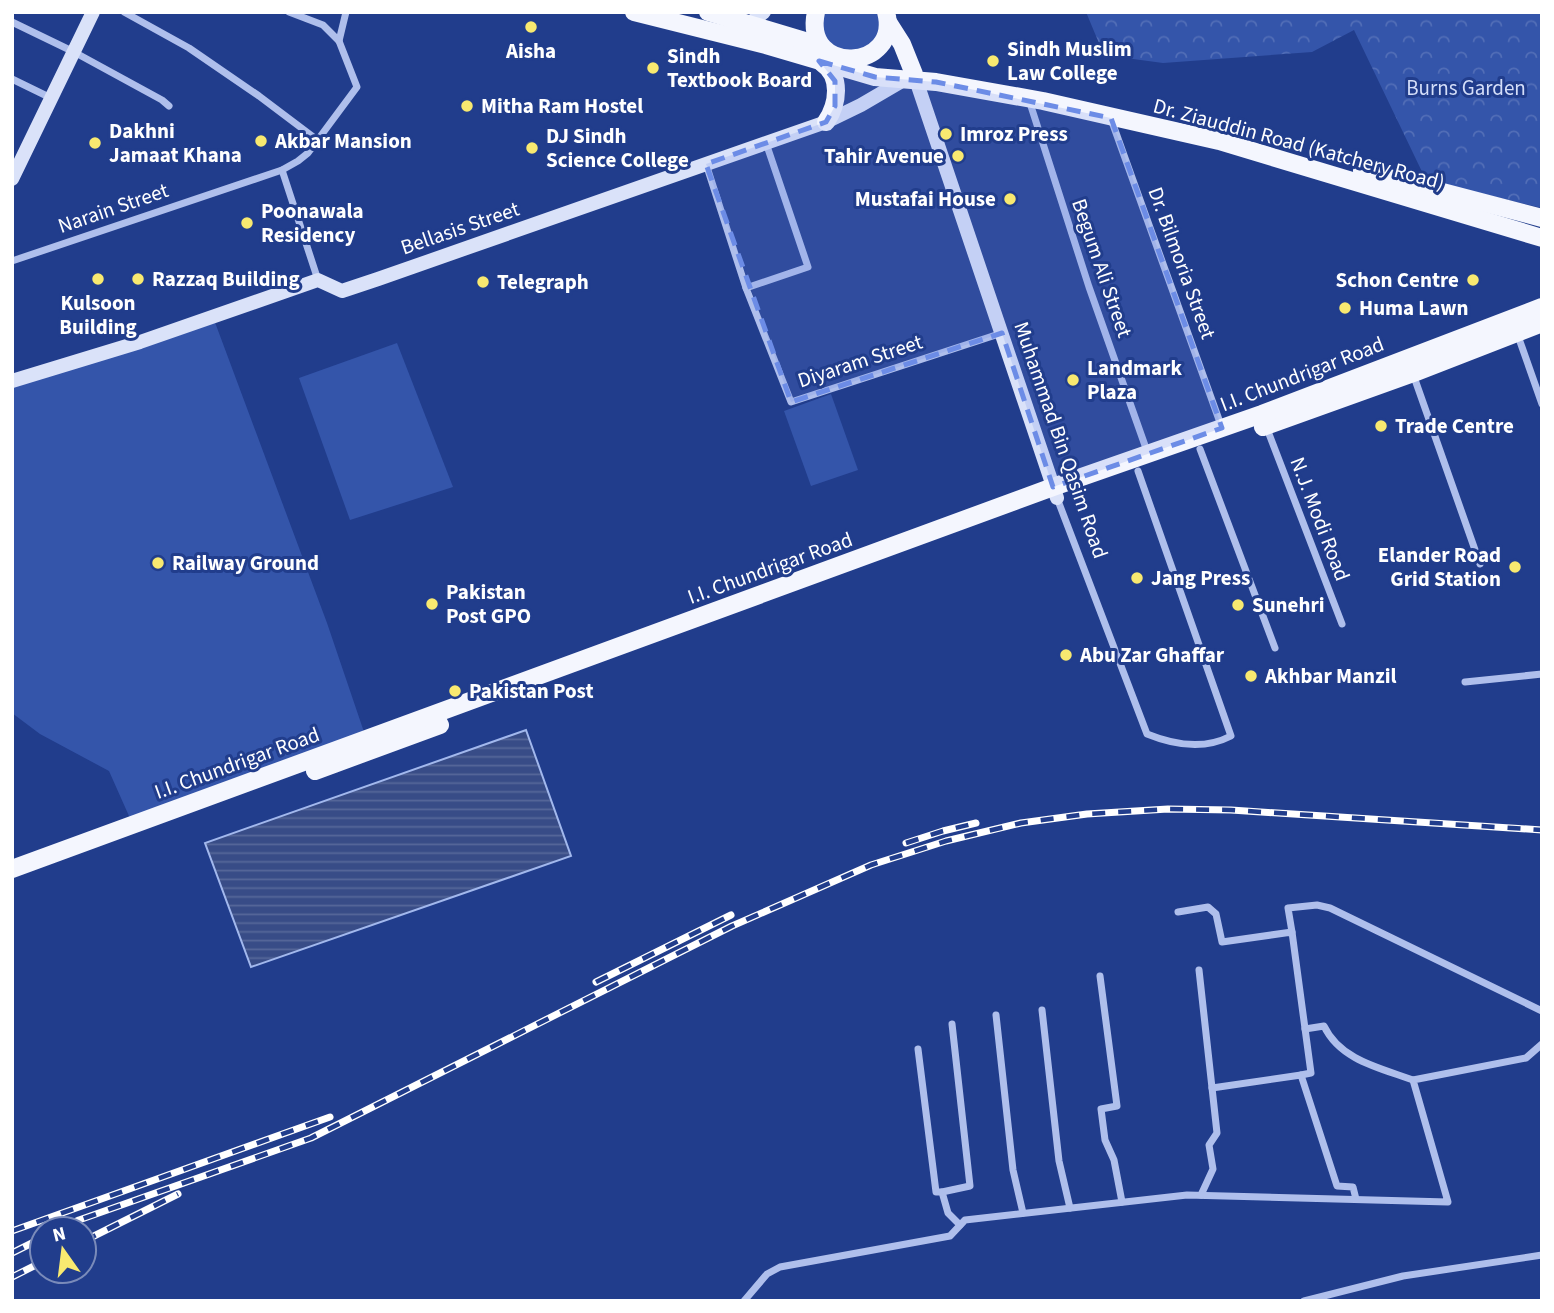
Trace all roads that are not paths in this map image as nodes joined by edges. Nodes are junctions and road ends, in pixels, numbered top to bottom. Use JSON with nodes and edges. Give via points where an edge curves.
{"nodes":[{"id":1,"x":93,"y":12,"type":"edge"},
{"id":2,"x":124,"y":12,"type":"edge"},
{"id":3,"x":289,"y":12,"type":"edge"},
{"id":4,"x":346,"y":12,"type":"edge"},
{"id":5,"x":634,"y":12,"type":"edge"},
{"id":6,"x":708,"y":12,"type":"edge"},
{"id":7,"x":816,"y":12,"type":"edge"},
{"id":8,"x":887,"y":17,"type":"edge"},
{"id":9,"x":757,"y":18,"type":"edge"},
{"id":10,"x":12,"y":22,"type":"edge"},
{"id":11,"x":339,"y":41,"type":"junction"},
{"id":12,"x":74,"y":52,"type":"junction"},
{"id":13,"x":831,"y":58,"type":"junction"},
{"id":14,"x":912,"y":78,"type":"junction"},
{"id":15,"x":12,"y":79,"type":"edge"},
{"id":16,"x":1028,"y":96,"type":"junction"},
{"id":17,"x":52,"y":98,"type":"junction"},
{"id":18,"x":169,"y":106,"type":"dead end"},
{"id":19,"x":1110,"y":114,"type":"junction"},
{"id":20,"x":827,"y":122,"type":"junction"},
{"id":21,"x":316,"y":139,"type":"junction"},
{"id":22,"x":766,"y":143,"type":"junction"},
{"id":23,"x":16,"y":161,"type":"edge"},
{"id":24,"x":706,"y":164,"type":"junction"},
{"id":25,"x":282,"y":170,"type":"junction"},
{"id":26,"x":12,"y":180,"type":"edge"},
{"id":27,"x":1542,"y":218,"type":"edge"},
{"id":28,"x":1542,"y":237,"type":"edge"},
{"id":29,"x":12,"y":261,"type":"edge"},
{"id":30,"x":318,"y":280,"type":"junction"},
{"id":31,"x":746,"y":288,"type":"junction"},
{"id":32,"x":1542,"y":307,"type":"edge"},
{"id":33,"x":1542,"y":323,"type":"edge"},
{"id":34,"x":1517,"y":332,"type":"junction"},
{"id":35,"x":1002,"y":333,"type":"junction"},
{"id":36,"x":1413,"y":373,"type":"junction"},
{"id":37,"x":12,"y":381,"type":"edge"},
{"id":38,"x":1542,"y":404,"type":"edge"},
{"id":39,"x":1266,"y":426,"type":"junction"},
{"id":40,"x":1222,"y":428,"type":"junction"},
{"id":41,"x":1200,"y":449,"type":"junction"},
{"id":42,"x":1148,"y":454,"type":"junction"},
{"id":43,"x":1138,"y":471,"type":"junction"},
{"id":44,"x":1055,"y":493,"type":"junction"},
{"id":45,"x":1480,"y":564,"type":"dead end"},
{"id":46,"x":1342,"y":624,"type":"dead end"},
{"id":47,"x":1275,"y":648,"type":"dead end"},
{"id":48,"x":1542,"y":674,"type":"edge"},
{"id":49,"x":1465,"y":682,"type":"dead end"},
{"id":50,"x":12,"y":869,"type":"edge"},
{"id":51,"x":12,"y":882,"type":"edge"},
{"id":52,"x":1178,"y":912,"type":"dead end"},
{"id":53,"x":1292,"y":932,"type":"junction"},
{"id":54,"x":1199,"y":970,"type":"dead end"},
{"id":55,"x":1100,"y":976,"type":"dead end"},
{"id":56,"x":1042,"y":1010,"type":"dead end"},
{"id":57,"x":1542,"y":1011,"type":"edge"},
{"id":58,"x":996,"y":1015,"type":"dead end"},
{"id":59,"x":952,"y":1024,"type":"dead end"},
{"id":60,"x":1305,"y":1029,"type":"junction"},
{"id":61,"x":1542,"y":1044,"type":"edge"},
{"id":62,"x":918,"y":1049,"type":"dead end"},
{"id":63,"x":1301,"y":1075,"type":"junction"},
{"id":64,"x":1413,"y":1080,"type":"junction"},
{"id":65,"x":1212,"y":1088,"type":"junction"},
{"id":66,"x":943,"y":1192,"type":"junction"},
{"id":67,"x":1201,"y":1195,"type":"junction"},
{"id":68,"x":1356,"y":1199,"type":"junction"},
{"id":69,"x":1122,"y":1202,"type":"junction"},
{"id":70,"x":1070,"y":1208,"type":"junction"},
{"id":71,"x":1023,"y":1213,"type":"junction"},
{"id":72,"x":960,"y":1225,"type":"junction"},
{"id":73,"x":1542,"y":1255,"type":"edge"},
{"id":74,"x":744,"y":1301,"type":"edge"},
{"id":75,"x":1304,"y":1301,"type":"edge"}],
"edges":[{"from":1,"to":12,"type":"street"},
{"from":2,"to":21,"type":"street","via":[[189,48]]},
{"from":3,"to":11,"type":"street","via":[[324,25]]},
{"from":4,"to":11,"type":"street"},
{"from":5,"to":13,"type":"main road","name":"Dr. Ziauddin Road (Katchery Road)"},
{"from":6,"to":9,"type":"main road","name":"Dr. Ziauddin Road (Katchery Road)"},
{"from":7,"to":13,"type":"main road","via":[[816,35]]},
{"from":8,"to":13,"type":"main road","via":[[884,40],[876,50],[865,56]]},
{"from":8,"to":14,"type":"main road","via":[[902,44]]},
{"from":9,"to":13,"type":"main road","name":"Dr. Ziauddin Road (Katchery Road)","via":[[812,43]]},
{"from":10,"to":12,"type":"street"},
{"from":11,"to":21,"type":"street","name":"Narain Street","via":[[357,87]]},
{"from":12,"to":17,"type":"street"},
{"from":12,"to":18,"type":"street"},
{"from":13,"to":14,"type":"main road","name":"Dr. Ziauddin Road (Katchery Road)"},
{"from":13,"to":20,"type":"main road","via":[[835,106]]},
{"from":14,"to":16,"type":"main road","name":"Dr. Ziauddin Road (Katchery Road)"},
{"from":14,"to":20,"type":"street","name":"Bellasis Street"},
{"from":14,"to":35,"type":"street","name":"Muhammad Bin Qasim Road"},
{"from":15,"to":17,"type":"street"},
{"from":16,"to":19,"type":"main road","name":"Dr. Ziauddin Road (Katchery Road)"},
{"from":16,"to":42,"type":"street","name":"Begum Ali Street"},
{"from":17,"to":23,"type":"street"},
{"from":19,"to":27,"type":"main road","name":"Dr. Ziauddin Road (Katchery Road)","via":[[1223,134]]},
{"from":19,"to":28,"type":"main road","name":"Dr. Ziauddin Road (Katchery Road)","via":[[1219,141]]},
{"from":19,"to":40,"type":"street","name":"Dr. Bilmoria Street"},
{"from":20,"to":22,"type":"street","name":"Bellasis Street"},
{"from":21,"to":25,"type":"street","name":"Narain Street","via":[[308,153]]},
{"from":22,"to":24,"type":"street","name":"Bellasis Street"},
{"from":22,"to":31,"type":"street","via":[[808,267]]},
{"from":23,"to":26,"type":"street"},
{"from":24,"to":30,"type":"street","name":"Bellasis Street","via":[[342,291]]},
{"from":24,"to":31,"type":"street"},
{"from":25,"to":29,"type":"street","name":"Narain Street"},
{"from":25,"to":30,"type":"street"},
{"from":30,"to":37,"type":"street"},
{"from":31,"to":35,"type":"street","name":"Diyaram Street","via":[[791,402]]},
{"from":32,"to":40,"type":"main road","name":"I.I. Chundrigar Road"},
{"from":33,"to":34,"type":"main road","name":"I.I. Chundrigar Road"},
{"from":34,"to":36,"type":"main road","name":"I.I. Chundrigar Road"},
{"from":34,"to":38,"type":"street"},
{"from":35,"to":44,"type":"street","name":"Muhammad Bin Qasim Road"},
{"from":36,"to":39,"type":"main road","name":"I.I. Chundrigar Road"},
{"from":36,"to":45,"type":"street"},
{"from":39,"to":41,"type":"main road","name":"I.I. Chundrigar Road"},
{"from":39,"to":46,"type":"street","name":"N.J. Modi Road"},
{"from":40,"to":42,"type":"main road","name":"I.I. Chundrigar Road"},
{"from":41,"to":43,"type":"main road","name":"I.I. Chundrigar Road"},
{"from":41,"to":47,"type":"street"},
{"from":42,"to":44,"type":"main road","name":"I.I. Chundrigar Road"},
{"from":43,"to":44,"type":"main road","name":"I.I. Chundrigar Road"},
{"from":43,"to":44,"type":"street","name":"Muhammad Bin Qasim Road","via":[[1231,736],[1217,743],[1178,745],[1147,734]]},
{"from":44,"to":50,"type":"main road","name":"I.I. Chundrigar Road"},
{"from":44,"to":51,"type":"main road","name":"I.I. Chundrigar Road"},
{"from":48,"to":49,"type":"street"},
{"from":52,"to":53,"type":"street","via":[[1209,907],[1216,914],[1223,942]]},
{"from":53,"to":57,"type":"street","via":[[1288,908],[1330,908]]},
{"from":53,"to":60,"type":"street"},
{"from":54,"to":65,"type":"street"},
{"from":55,"to":69,"type":"street","via":[[1117,1106],[1101,1109]]},
{"from":56,"to":70,"type":"street","via":[[1059,1161]]},
{"from":58,"to":71,"type":"street","via":[[1013,1170]]},
{"from":59,"to":66,"type":"street","via":[[970,1186]]},
{"from":60,"to":63,"type":"street","via":[[1311,1073]]},
{"from":60,"to":64,"type":"street","via":[[1324,1026],[1330,1038],[1356,1059]]},
{"from":61,"to":64,"type":"street","via":[[1526,1058]]},
{"from":62,"to":66,"type":"street","via":[[936,1192]]},
{"from":63,"to":65,"type":"street"},
{"from":63,"to":68,"type":"street","via":[[1337,1186],[1353,1186]]},
{"from":64,"to":68,"type":"street","via":[[1448,1202]]},
{"from":65,"to":67,"type":"street","via":[[1217,1133],[1209,1145],[1213,1169]]},
{"from":66,"to":72,"type":"street","via":[[948,1213]]},
{"from":67,"to":68,"type":"street"},
{"from":67,"to":69,"type":"street"},
{"from":69,"to":70,"type":"street"},
{"from":70,"to":71,"type":"street"},
{"from":71,"to":72,"type":"street","via":[[965,1220]]},
{"from":72,"to":74,"type":"street","via":[[950,1236],[780,1267],[767,1274]]},
{"from":73,"to":75,"type":"street","via":[[1403,1276]]}]}
